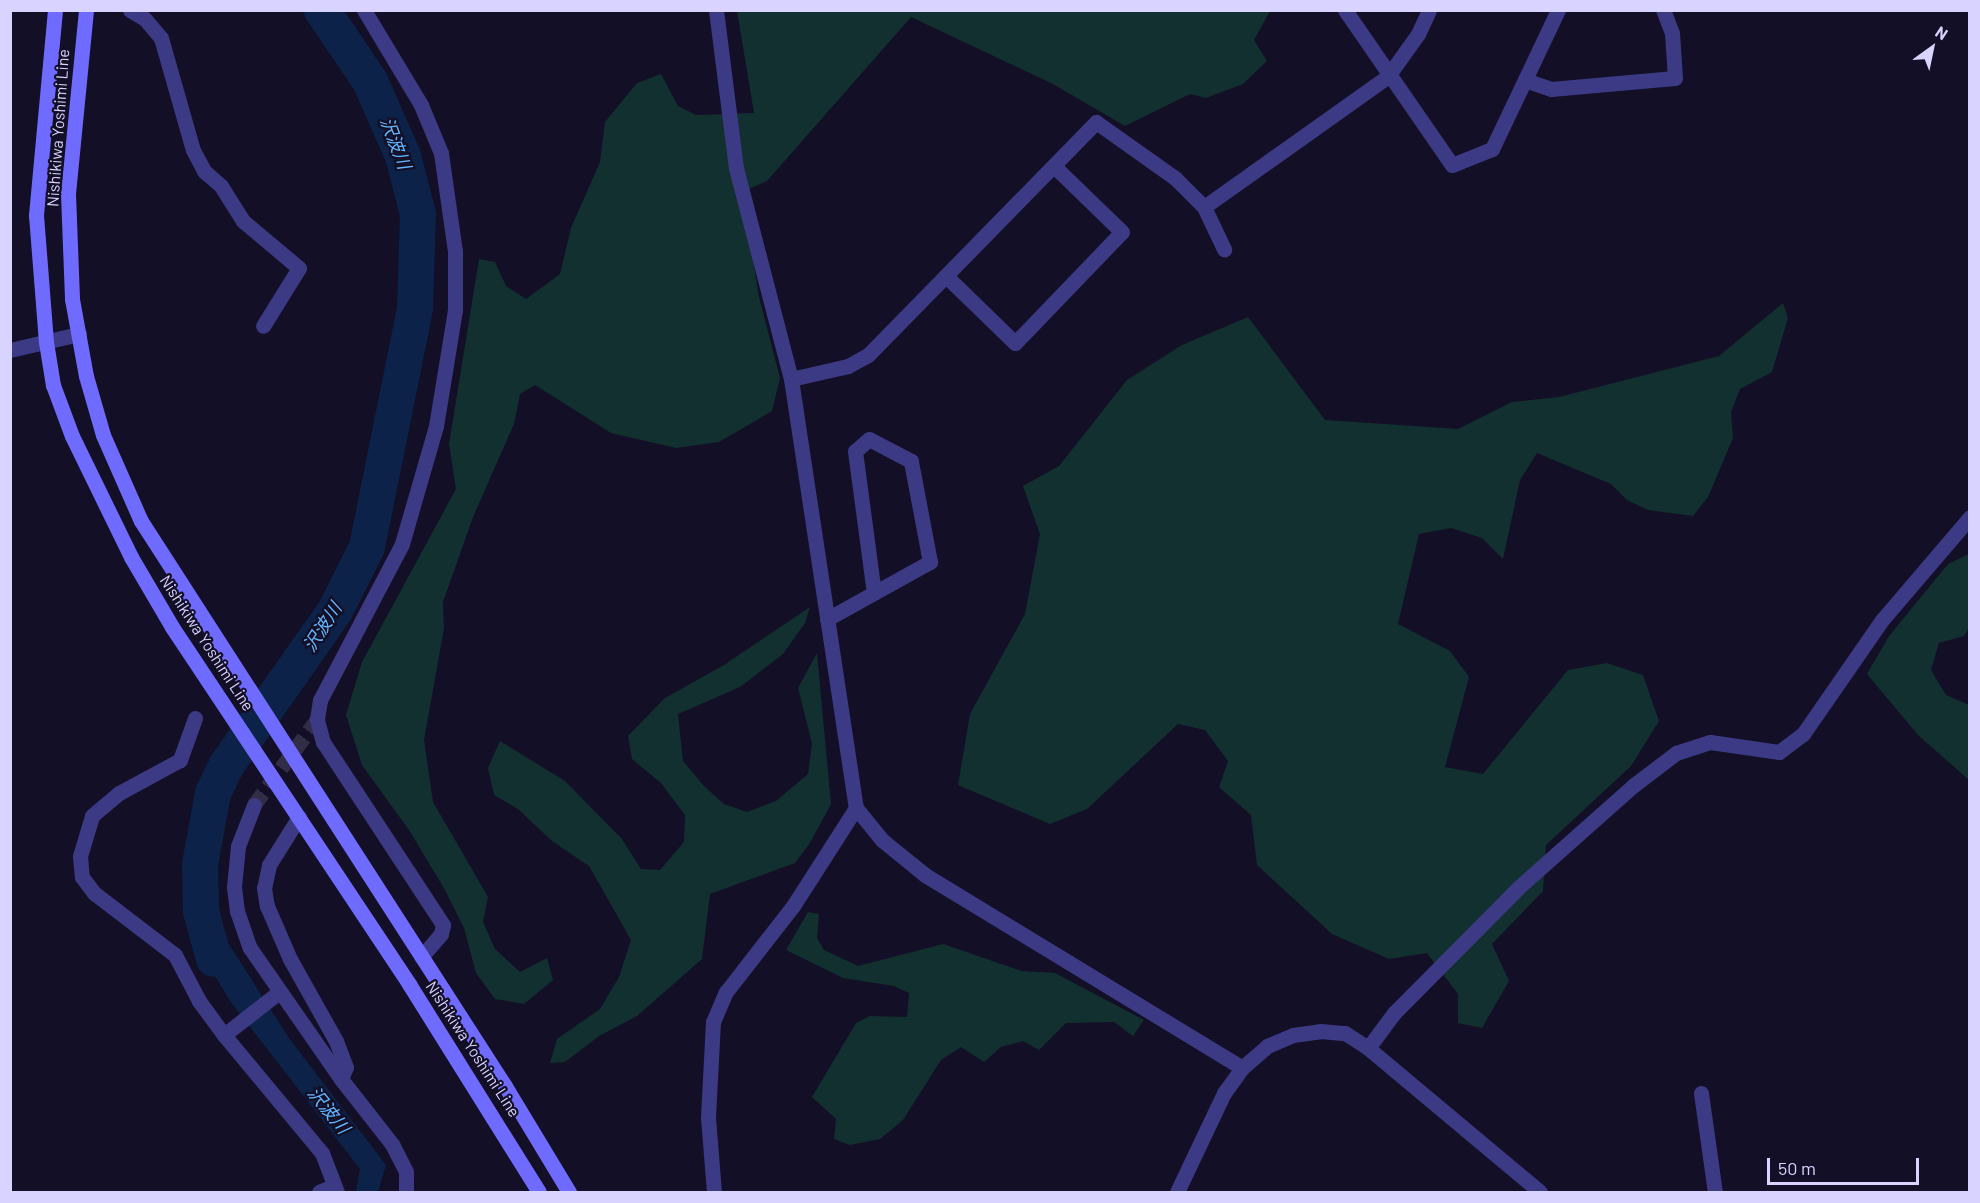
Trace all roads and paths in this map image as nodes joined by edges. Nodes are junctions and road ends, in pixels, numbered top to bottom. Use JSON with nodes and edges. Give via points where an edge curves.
{"nodes":[{"id":1,"x":55,"y":10,"type":"edge"},
{"id":2,"x":86,"y":10,"type":"edge"},
{"id":3,"x":130,"y":10,"type":"edge"},
{"id":4,"x":364,"y":10,"type":"edge"},
{"id":5,"x":716,"y":10,"type":"edge"},
{"id":6,"x":1345,"y":10,"type":"edge"},
{"id":7,"x":1429,"y":10,"type":"edge"},
{"id":8,"x":1558,"y":10,"type":"edge"},
{"id":9,"x":1663,"y":10,"type":"edge"},
{"id":10,"x":1388,"y":76,"type":"junction"},
{"id":11,"x":1525,"y":80,"type":"junction"},
{"id":12,"x":1054,"y":166,"type":"junction"},
{"id":13,"x":1204,"y":207,"type":"junction"},
{"id":14,"x":1224,"y":249,"type":"dead end"},
{"id":15,"x":946,"y":276,"type":"junction"},
{"id":16,"x":263,"y":326,"type":"dead end"},
{"id":17,"x":79,"y":334,"type":"junction"},
{"id":18,"x":46,"y":342,"type":"junction"},
{"id":19,"x":10,"y":350,"type":"edge"},
{"id":20,"x":791,"y":380,"type":"junction"},
{"id":21,"x":1970,"y":517,"type":"edge"},
{"id":22,"x":874,"y":593,"type":"junction"},
{"id":23,"x":827,"y":620,"type":"junction"},
{"id":24,"x":195,"y":718,"type":"dead end"},
{"id":25,"x":254,"y":806,"type":"tunnel mouth"},
{"id":26,"x":856,"y":808,"type":"junction"},
{"id":27,"x":299,"y":817,"type":"junction"},
{"id":28,"x":421,"y":957,"type":"junction"},
{"id":29,"x":276,"y":994,"type":"junction"},
{"id":30,"x":227,"y":1033,"type":"junction"},
{"id":31,"x":1368,"y":1048,"type":"junction"},
{"id":32,"x":1242,"y":1068,"type":"junction"},
{"id":33,"x":341,"y":1079,"type":"junction"},
{"id":34,"x":1701,"y":1093,"type":"dead end"},
{"id":35,"x":335,"y":1189,"type":"edge"},
{"id":36,"x":319,"y":1192,"type":"edge"},
{"id":37,"x":406,"y":1192,"type":"edge"},
{"id":38,"x":539,"y":1192,"type":"edge"},
{"id":39,"x":569,"y":1192,"type":"edge"},
{"id":40,"x":714,"y":1192,"type":"edge"},
{"id":41,"x":1177,"y":1192,"type":"edge"},
{"id":42,"x":1540,"y":1192,"type":"edge"},
{"id":43,"x":1715,"y":1192,"type":"edge"}],
"edges":[{"from":1,"to":18,"type":"main road","name":"Nishikiwa Yoshimi Line","via":[[36,216]]},
{"from":2,"to":17,"type":"main road","name":"Nishikiwa Yoshimi Line","via":[[68,194],[72,299]]},
{"from":3,"to":16,"type":"street","via":[[146,19],[161,38],[193,150],[204,171],[221,186],[243,221],[299,268]]},
{"from":4,"to":28,"type":"street","via":[[421,105],[441,153],[455,251],[455,310],[436,426],[402,544],[320,700],[317,720],[323,742],[443,925],[441,934]]},
{"from":5,"to":20,"type":"street","via":[[736,168]]},
{"from":6,"to":10,"type":"street"},
{"from":7,"to":10,"type":"street","via":[[1418,34]]},
{"from":8,"to":11,"type":"street"},
{"from":9,"to":11,"type":"street","via":[[1672,33],[1675,78],[1551,89]]},
{"from":10,"to":11,"type":"street","via":[[1452,165],[1492,149]]},
{"from":10,"to":13,"type":"street"},
{"from":12,"to":13,"type":"street","via":[[1096,122],[1175,178]]},
{"from":12,"to":15,"type":"street"},
{"from":12,"to":15,"type":"street","via":[[1122,232],[1023,334],[1014,343]]},
{"from":13,"to":14,"type":"street"},
{"from":15,"to":20,"type":"street","via":[[868,355],[848,366]]},
{"from":17,"to":18,"type":"street"},
{"from":17,"to":28,"type":"main road","name":"Nishikiwa Yoshimi Line","via":[[103,435],[141,521]]},
{"from":18,"to":19,"type":"street"},
{"from":18,"to":27,"type":"main road","name":"Nishikiwa Yoshimi Line","via":[[54,385],[96,489],[172,627]]},
{"from":20,"to":23,"type":"street"},
{"from":21,"to":31,"type":"street","via":[[1882,620],[1803,734],[1779,752],[1710,742],[1676,753],[1519,887],[1394,1013]]},
{"from":22,"to":22,"type":"street","via":[[930,562],[911,461],[869,439],[855,451]]},
{"from":22,"to":23,"type":"street"},
{"from":23,"to":26,"type":"street"},
{"from":24,"to":30,"type":"street","via":[[180,760],[119,793],[92,816],[82,837],[82,877],[93,893],[176,955],[199,1001]]},
{"from":25,"to":29,"type":"street","via":[[238,846],[234,887],[237,911],[250,948]]},
{"from":26,"to":32,"type":"street","via":[[882,840],[925,875]]},
{"from":26,"to":40,"type":"street","via":[[793,906],[726,992],[713,1022],[708,1117]]},
{"from":27,"to":33,"type":"street","via":[[269,865],[264,888],[267,906],[290,959],[336,1041],[346,1066]]},
{"from":27,"to":38,"type":"main road","name":"Nishikiwa Yoshimi Line","via":[[506,1134]]},
{"from":28,"to":39,"type":"main road","name":"Nishikiwa Yoshimi Line"},
{"from":29,"to":30,"type":"street"},
{"from":29,"to":33,"type":"street"},
{"from":30,"to":35,"type":"street","via":[[322,1153]]},
{"from":31,"to":32,"type":"street","via":[[1346,1034],[1320,1031],[1293,1035],[1267,1046]]},
{"from":31,"to":42,"type":"street"},
{"from":32,"to":41,"type":"street","via":[[1224,1093]]},
{"from":33,"to":37,"type":"street","via":[[392,1144],[405,1172]]},
{"from":34,"to":43,"type":"street"},
{"from":35,"to":36,"type":"street"}]}
